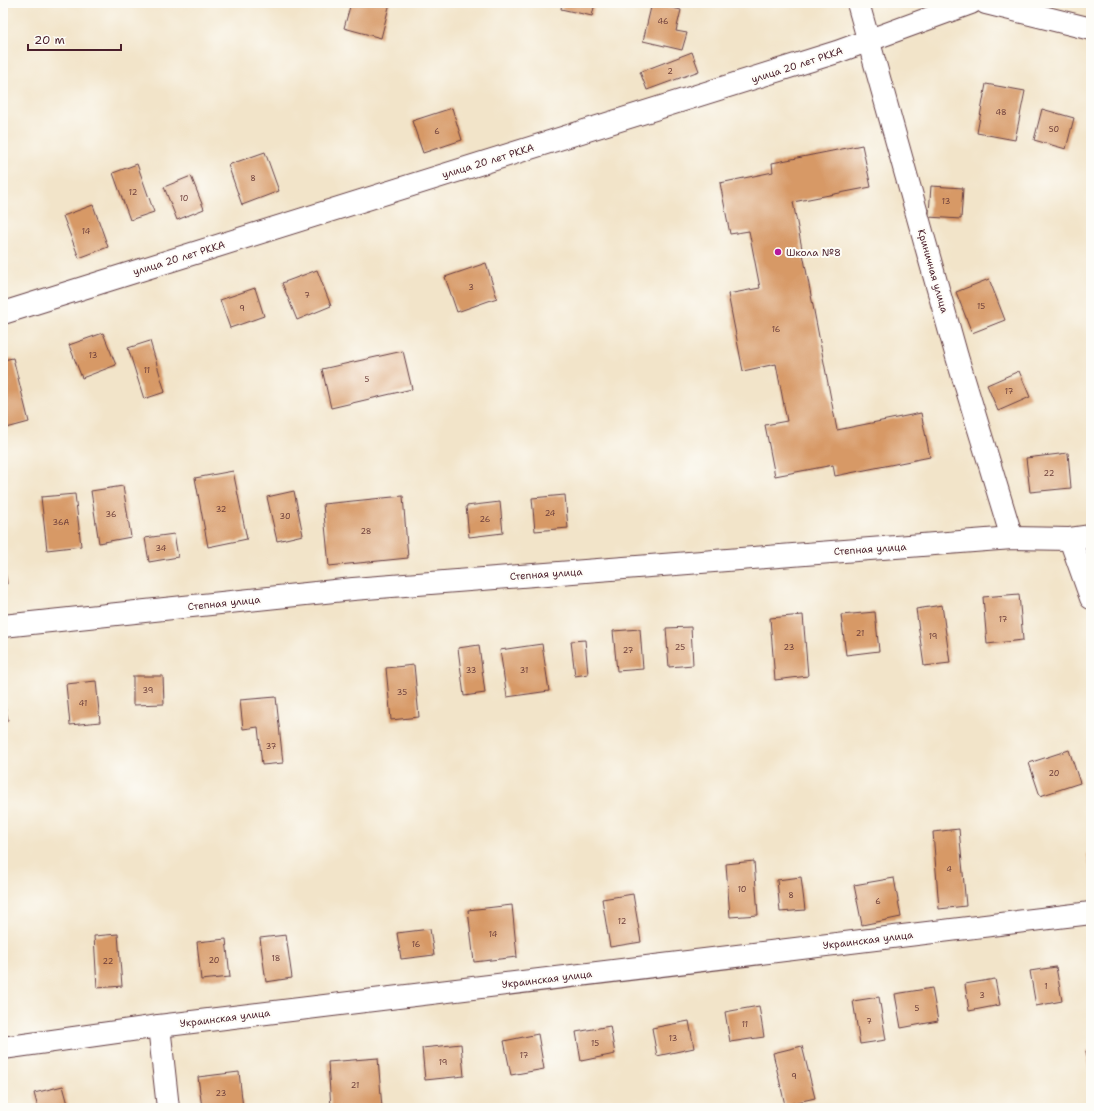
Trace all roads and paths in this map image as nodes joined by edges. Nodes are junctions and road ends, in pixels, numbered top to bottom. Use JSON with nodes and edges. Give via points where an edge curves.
{"nodes":[{"id":1,"x":858,"y":3,"type":"edge"},
{"id":2,"x":971,"y":3,"type":"edge"},
{"id":3,"x":986,"y":3,"type":"edge"},
{"id":4,"x":1091,"y":29,"type":"edge"},
{"id":5,"x":869,"y":41,"type":"junction"},
{"id":6,"x":3,"y":313,"type":"edge"},
{"id":7,"x":1081,"y":537,"type":"edge"},
{"id":8,"x":1012,"y":538,"type":"junction"},
{"id":9,"x":1091,"y":598,"type":"edge"},
{"id":10,"x":3,"y":626,"type":"edge"},
{"id":11,"x":1091,"y":912,"type":"edge"},
{"id":12,"x":159,"y":1026,"type":"junction"},
{"id":13,"x":3,"y":1048,"type":"edge"},
{"id":14,"x":168,"y":1108,"type":"edge"}],
"edges":[{"from":1,"to":5,"type":"street","name":"Криничная улица"},
{"from":2,"to":5,"type":"street","name":"улица 20 лет РККА"},
{"from":3,"to":4,"type":"street"},
{"from":5,"to":6,"type":"street","name":"улица 20 лет РККА"},
{"from":5,"to":8,"type":"street","name":"Криничная улица","via":[[957,357]]},
{"from":7,"to":8,"type":"street","name":"Степная улица"},
{"from":7,"to":9,"type":"street"},
{"from":8,"to":10,"type":"street","name":"Степная улица","via":[[353,589]]},
{"from":11,"to":12,"type":"street","name":"Украинская улица"},
{"from":12,"to":13,"type":"street","name":"Украинская улица"},
{"from":12,"to":14,"type":"street"}]}
